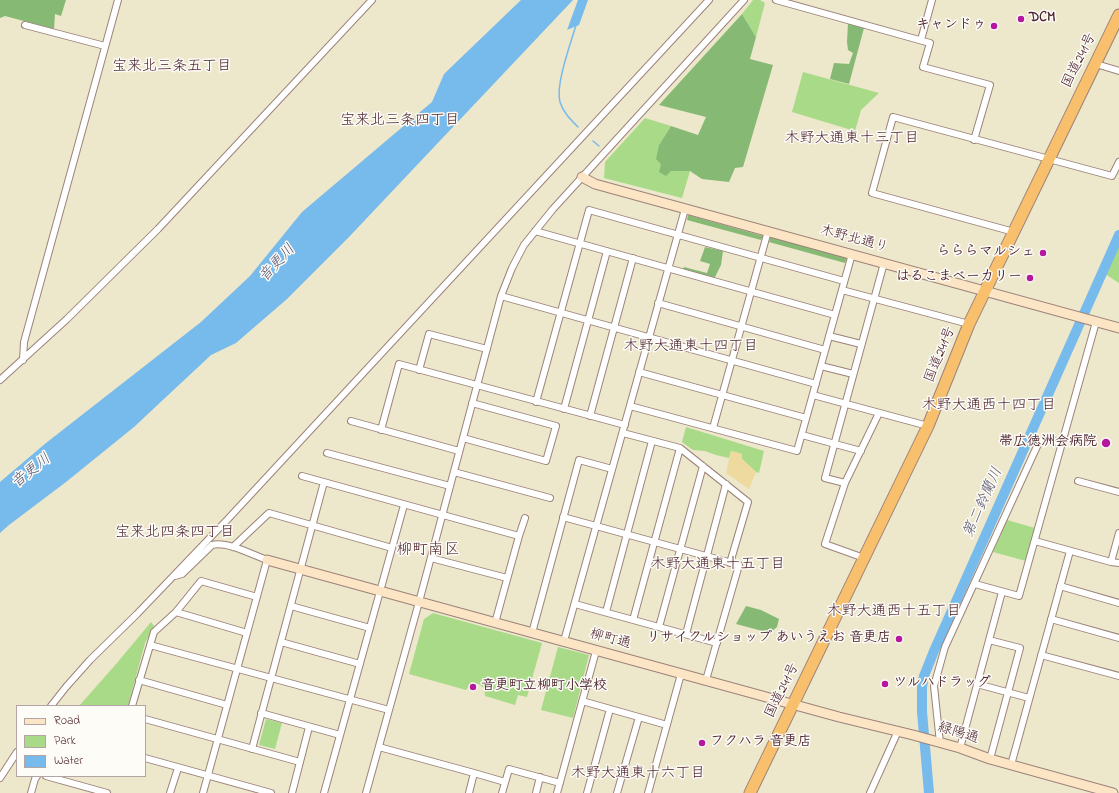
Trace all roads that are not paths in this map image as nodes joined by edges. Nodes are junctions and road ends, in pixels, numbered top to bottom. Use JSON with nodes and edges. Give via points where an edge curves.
{"nodes":[{"id":1,"x":118,"y":0,"type":"edge"},
{"id":2,"x":372,"y":0,"type":"edge"},
{"id":3,"x":709,"y":0,"type":"edge"},
{"id":4,"x":744,"y":0,"type":"edge"},
{"id":5,"x":776,"y":0,"type":"edge"},
{"id":6,"x":932,"y":0,"type":"edge"},
{"id":7,"x":1119,"y":15,"type":"edge"},
{"id":8,"x":25,"y":25,"type":"dead end"},
{"id":9,"x":921,"y":40,"type":"junction"},
{"id":10,"x":105,"y":46,"type":"junction"},
{"id":11,"x":1096,"y":64,"type":"junction"},
{"id":12,"x":1119,"y":71,"type":"edge"},
{"id":13,"x":974,"y":140,"type":"junction"},
{"id":14,"x":1050,"y":159,"type":"junction"},
{"id":15,"x":1119,"y":162,"type":"edge"},
{"id":16,"x":582,"y":177,"type":"junction"},
{"id":17,"x":684,"y":209,"type":"junction"},
{"id":18,"x":535,"y":231,"type":"junction"},
{"id":19,"x":768,"y":231,"type":"junction"},
{"id":20,"x":1014,"y":232,"type":"junction"},
{"id":21,"x":677,"y":234,"type":"junction"},
{"id":22,"x":580,"y":244,"type":"junction"},
{"id":23,"x":607,"y":251,"type":"junction"},
{"id":24,"x":852,"y":254,"type":"junction"},
{"id":25,"x":633,"y":258,"type":"junction"},
{"id":26,"x":761,"y":258,"type":"junction"},
{"id":27,"x":884,"y":263,"type":"junction"},
{"id":28,"x":668,"y":268,"type":"junction"},
{"id":29,"x":844,"y":281,"type":"junction"},
{"id":30,"x":842,"y":290,"type":"junction"},
{"id":31,"x":751,"y":291,"type":"junction"},
{"id":32,"x":986,"y":291,"type":"junction"},
{"id":33,"x":501,"y":296,"type":"junction"},
{"id":34,"x":873,"y":298,"type":"junction"},
{"id":35,"x":658,"y":304,"type":"junction"},
{"id":36,"x":561,"y":313,"type":"junction"},
{"id":37,"x":835,"y":315,"type":"junction"},
{"id":38,"x":588,"y":320,"type":"junction"},
{"id":39,"x":1091,"y":320,"type":"junction"},
{"id":40,"x":969,"y":324,"type":"junction"},
{"id":41,"x":742,"y":327,"type":"junction"},
{"id":42,"x":614,"y":328,"type":"junction"},
{"id":43,"x":1119,"y":328,"type":"edge"},
{"id":44,"x":829,"y":336,"type":"junction"},
{"id":45,"x":649,"y":337,"type":"junction"},
{"id":46,"x":861,"y":344,"type":"junction"},
{"id":47,"x":487,"y":349,"type":"junction"},
{"id":48,"x":825,"y":350,"type":"junction"},
{"id":49,"x":23,"y":360,"type":"junction"},
{"id":50,"x":732,"y":361,"type":"junction"},
{"id":51,"x":821,"y":366,"type":"junction"},
{"id":52,"x":419,"y":370,"type":"junction"},
{"id":53,"x":639,"y":372,"type":"junction"},
{"id":54,"x":853,"y":374,"type":"junction"},
{"id":55,"x":0,"y":380,"type":"edge"},
{"id":56,"x":816,"y":384,"type":"junction"},
{"id":57,"x":477,"y":386,"type":"junction"},
{"id":58,"x":723,"y":395,"type":"junction"},
{"id":59,"x":813,"y":395,"type":"junction"},
{"id":60,"x":536,"y":402,"type":"junction"},
{"id":61,"x":472,"y":403,"type":"junction"},
{"id":62,"x":845,"y":404,"type":"junction"},
{"id":63,"x":630,"y":406,"type":"junction"},
{"id":64,"x":564,"y":409,"type":"junction"},
{"id":65,"x":879,"y":413,"type":"junction"},
{"id":66,"x":590,"y":416,"type":"junction"},
{"id":67,"x":806,"y":418,"type":"junction"},
{"id":68,"x":351,"y":421,"type":"dead end"},
{"id":69,"x":625,"y":425,"type":"junction"},
{"id":70,"x":928,"y":426,"type":"junction"},
{"id":71,"x":713,"y":428,"type":"junction"},
{"id":72,"x":381,"y":430,"type":"junction"},
{"id":73,"x":623,"y":433,"type":"junction"},
{"id":74,"x":802,"y":435,"type":"junction"},
{"id":75,"x":463,"y":438,"type":"junction"},
{"id":76,"x":652,"y":441,"type":"junction"},
{"id":77,"x":834,"y":443,"type":"junction"},
{"id":78,"x":1062,"y":443,"type":"junction"},
{"id":79,"x":680,"y":448,"type":"junction"},
{"id":80,"x":459,"y":451,"type":"junction"},
{"id":81,"x":861,"y":451,"type":"junction"},
{"id":82,"x":326,"y":453,"type":"dead end"},
{"id":83,"x":703,"y":466,"type":"junction"},
{"id":84,"x":612,"y":469,"type":"junction"},
{"id":85,"x":454,"y":472,"type":"junction"},
{"id":86,"x":302,"y":476,"type":"dead end"},
{"id":87,"x":1078,"y":481,"type":"dead end"},
{"id":88,"x":324,"y":482,"type":"junction"},
{"id":89,"x":845,"y":483,"type":"junction"},
{"id":90,"x":726,"y":484,"type":"junction"},
{"id":91,"x":450,"y":486,"type":"junction"},
{"id":92,"x":1119,"y":492,"type":"edge"},
{"id":93,"x":550,"y":498,"type":"dead end"},
{"id":94,"x":404,"y":505,"type":"junction"},
{"id":95,"x":442,"y":515,"type":"junction"},
{"id":96,"x":563,"y":517,"type":"junction"},
{"id":97,"x":525,"y":518,"type":"dead end"},
{"id":98,"x":313,"y":525,"type":"junction"},
{"id":99,"x":596,"y":526,"type":"junction"},
{"id":100,"x":1119,"y":533,"type":"edge"},
{"id":101,"x":627,"y":535,"type":"junction"},
{"id":102,"x":519,"y":536,"type":"junction"},
{"id":103,"x":1035,"y":541,"type":"junction"},
{"id":104,"x":654,"y":542,"type":"junction"},
{"id":105,"x":233,"y":547,"type":"junction"},
{"id":106,"x":392,"y":548,"type":"junction"},
{"id":107,"x":680,"y":549,"type":"junction"},
{"id":108,"x":1070,"y":551,"type":"junction"},
{"id":109,"x":707,"y":556,"type":"junction"},
{"id":110,"x":431,"y":558,"type":"junction"},
{"id":111,"x":864,"y":558,"type":"junction"},
{"id":112,"x":268,"y":560,"type":"junction"},
{"id":113,"x":1111,"y":562,"type":"junction"},
{"id":114,"x":730,"y":563,"type":"junction"},
{"id":115,"x":1119,"y":563,"type":"edge"},
{"id":116,"x":300,"y":570,"type":"junction"},
{"id":117,"x":174,"y":576,"type":"junction"},
{"id":118,"x":506,"y":578,"type":"junction"},
{"id":119,"x":975,"y":584,"type":"junction"},
{"id":120,"x":1060,"y":586,"type":"junction"},
{"id":121,"x":380,"y":591,"type":"junction"},
{"id":122,"x":1002,"y":592,"type":"junction"},
{"id":123,"x":257,"y":597,"type":"junction"},
{"id":124,"x":419,"y":602,"type":"junction"},
{"id":125,"x":1119,"y":603,"type":"edge"},
{"id":126,"x":575,"y":604,"type":"junction"},
{"id":127,"x":290,"y":606,"type":"junction"},
{"id":128,"x":176,"y":612,"type":"junction"},
{"id":129,"x":606,"y":612,"type":"junction"},
{"id":130,"x":633,"y":620,"type":"junction"},
{"id":131,"x":1051,"y":620,"type":"junction"},
{"id":132,"x":495,"y":623,"type":"junction"},
{"id":133,"x":659,"y":627,"type":"junction"},
{"id":134,"x":370,"y":628,"type":"junction"},
{"id":135,"x":247,"y":632,"type":"junction"},
{"id":136,"x":532,"y":633,"type":"junction"},
{"id":137,"x":686,"y":634,"type":"junction"},
{"id":138,"x":1119,"y":638,"type":"edge"},
{"id":139,"x":989,"y":640,"type":"junction"},
{"id":140,"x":281,"y":642,"type":"junction"},
{"id":141,"x":564,"y":642,"type":"junction"},
{"id":142,"x":717,"y":643,"type":"junction"},
{"id":143,"x":150,"y":645,"type":"junction"},
{"id":144,"x":596,"y":651,"type":"junction"},
{"id":145,"x":1041,"y":655,"type":"junction"},
{"id":146,"x":360,"y":664,"type":"junction"},
{"id":147,"x":238,"y":669,"type":"junction"},
{"id":148,"x":681,"y":674,"type":"junction"},
{"id":149,"x":1119,"y":676,"type":"edge"},
{"id":150,"x":271,"y":678,"type":"junction"},
{"id":151,"x":138,"y":680,"type":"junction"},
{"id":152,"x":706,"y":680,"type":"junction"},
{"id":153,"x":977,"y":684,"type":"junction"},
{"id":154,"x":1008,"y":692,"type":"junction"},
{"id":155,"x":1030,"y":698,"type":"junction"},
{"id":156,"x":350,"y":700,"type":"junction"},
{"id":157,"x":582,"y":701,"type":"junction"},
{"id":158,"x":52,"y":705,"type":"edge"},
{"id":159,"x":132,"y":705,"type":"edge"},
{"id":160,"x":228,"y":705,"type":"junction"},
{"id":161,"x":793,"y":705,"type":"junction"},
{"id":162,"x":610,"y":709,"type":"junction"},
{"id":163,"x":389,"y":710,"type":"junction"},
{"id":164,"x":261,"y":713,"type":"junction"},
{"id":165,"x":638,"y":716,"type":"junction"},
{"id":166,"x":146,"y":720,"type":"edge"},
{"id":167,"x":667,"y":725,"type":"junction"},
{"id":168,"x":309,"y":726,"type":"junction"},
{"id":169,"x":898,"y":731,"type":"junction"},
{"id":170,"x":340,"y":735,"type":"junction"},
{"id":171,"x":218,"y":740,"type":"junction"},
{"id":172,"x":938,"y":742,"type":"junction"},
{"id":173,"x":379,"y":747,"type":"junction"},
{"id":174,"x":960,"y":748,"type":"junction"},
{"id":175,"x":252,"y":749,"type":"junction"},
{"id":176,"x":16,"y":754,"type":"edge"},
{"id":177,"x":146,"y":758,"type":"edge"},
{"id":178,"x":990,"y":759,"type":"junction"},
{"id":179,"x":300,"y":762,"type":"junction"},
{"id":180,"x":1011,"y":765,"type":"junction"},
{"id":181,"x":178,"y":768,"type":"junction"},
{"id":182,"x":474,"y":774,"type":"junction"},
{"id":183,"x":208,"y":775,"type":"junction"},
{"id":184,"x":36,"y":777,"type":"edge"},
{"id":185,"x":50,"y":777,"type":"edge"},
{"id":186,"x":0,"y":778,"type":"edge"},
{"id":187,"x":540,"y":778,"type":"junction"},
{"id":188,"x":505,"y":782,"type":"junction"},
{"id":189,"x":560,"y":783,"type":"junction"},
{"id":190,"x":250,"y":790,"type":"edge"},
{"id":191,"x":31,"y":793,"type":"edge"},
{"id":192,"x":107,"y":793,"type":"edge"},
{"id":193,"x":170,"y":793,"type":"edge"},
{"id":194,"x":203,"y":793,"type":"edge"},
{"id":195,"x":272,"y":793,"type":"edge"},
{"id":196,"x":292,"y":793,"type":"edge"},
{"id":197,"x":324,"y":793,"type":"edge"},
{"id":198,"x":366,"y":793,"type":"edge"},
{"id":199,"x":469,"y":793,"type":"edge"},
{"id":200,"x":502,"y":793,"type":"edge"},
{"id":201,"x":536,"y":793,"type":"edge"},
{"id":202,"x":557,"y":793,"type":"edge"},
{"id":203,"x":587,"y":793,"type":"edge"},
{"id":204,"x":617,"y":793,"type":"edge"},
{"id":205,"x":648,"y":793,"type":"edge"},
{"id":206,"x":750,"y":793,"type":"edge"},
{"id":207,"x":870,"y":793,"type":"edge"},
{"id":208,"x":1113,"y":793,"type":"edge"}],
"edges":[{"from":1,"to":10,"type":"street"},
{"from":2,"to":49,"type":"street","via":[[158,229]]},
{"from":3,"to":117,"type":"street"},
{"from":4,"to":16,"type":"street"},
{"from":5,"to":9,"type":"street"},
{"from":6,"to":9,"type":"street"},
{"from":7,"to":11,"type":"highway","name":"国道241号"},
{"from":8,"to":10,"type":"street"},
{"from":9,"to":13,"type":"street","via":[[930,43],[924,67],[990,85]]},
{"from":10,"to":49,"type":"street","via":[[24,342]]},
{"from":11,"to":12,"type":"street"},
{"from":11,"to":14,"type":"highway","name":"国道241号"},
{"from":13,"to":14,"type":"street"},
{"from":13,"to":20,"type":"street","via":[[893,117],[872,193]]},
{"from":14,"to":15,"type":"street","via":[[1112,176]]},
{"from":14,"to":20,"type":"highway","name":"国道241号"},
{"from":16,"to":17,"type":"street","name":"木野北通り","via":[[595,184]]},
{"from":16,"to":18,"type":"street"},
{"from":17,"to":19,"type":"street","name":"木野北通り"},
{"from":17,"to":21,"type":"street"},
{"from":18,"to":22,"type":"street"},
{"from":18,"to":33,"type":"street","via":[[524,245]]},
{"from":19,"to":24,"type":"street","name":"木野北通り"},
{"from":19,"to":26,"type":"street"},
{"from":20,"to":32,"type":"highway","name":"国道241号"},
{"from":21,"to":22,"type":"street","via":[[589,210]]},
{"from":21,"to":26,"type":"street"},
{"from":21,"to":28,"type":"street"},
{"from":22,"to":23,"type":"street"},
{"from":22,"to":36,"type":"street"},
{"from":23,"to":25,"type":"street"},
{"from":23,"to":38,"type":"street"},
{"from":24,"to":27,"type":"street","name":"木野北通り"},
{"from":24,"to":29,"type":"street"},
{"from":25,"to":28,"type":"street"},
{"from":25,"to":42,"type":"street"},
{"from":26,"to":29,"type":"street"},
{"from":26,"to":31,"type":"street"},
{"from":27,"to":32,"type":"street","name":"木野北通り"},
{"from":27,"to":34,"type":"street"},
{"from":28,"to":31,"type":"street"},
{"from":28,"to":35,"type":"street"},
{"from":29,"to":30,"type":"street"},
{"from":30,"to":34,"type":"street"},
{"from":30,"to":37,"type":"street"},
{"from":31,"to":37,"type":"street"},
{"from":31,"to":41,"type":"street"},
{"from":32,"to":39,"type":"street","name":"木野北通り"},
{"from":32,"to":40,"type":"highway","name":"国道241号"},
{"from":33,"to":36,"type":"street"},
{"from":33,"to":47,"type":"street"},
{"from":34,"to":40,"type":"street"},
{"from":34,"to":46,"type":"street"},
{"from":35,"to":41,"type":"street"},
{"from":35,"to":45,"type":"street"},
{"from":36,"to":38,"type":"street"},
{"from":36,"to":60,"type":"street"},
{"from":37,"to":44,"type":"street"},
{"from":38,"to":42,"type":"street"},
{"from":38,"to":64,"type":"street"},
{"from":39,"to":43,"type":"street","name":"木野北通り"},
{"from":39,"to":78,"type":"street"},
{"from":40,"to":70,"type":"highway","name":"国道241号"},
{"from":41,"to":48,"type":"street"},
{"from":41,"to":50,"type":"street"},
{"from":42,"to":45,"type":"street"},
{"from":42,"to":66,"type":"street"},
{"from":44,"to":46,"type":"street"},
{"from":44,"to":48,"type":"street"},
{"from":45,"to":50,"type":"street"},
{"from":45,"to":53,"type":"street"},
{"from":46,"to":54,"type":"street"},
{"from":47,"to":52,"type":"street","via":[[429,334]]},
{"from":47,"to":57,"type":"street"},
{"from":48,"to":51,"type":"street"},
{"from":49,"to":55,"type":"street"},
{"from":50,"to":56,"type":"street"},
{"from":50,"to":58,"type":"street"},
{"from":51,"to":54,"type":"street"},
{"from":51,"to":56,"type":"street"},
{"from":52,"to":57,"type":"street"},
{"from":52,"to":72,"type":"street","via":[[399,364]]},
{"from":53,"to":58,"type":"street"},
{"from":53,"to":63,"type":"street"},
{"from":54,"to":62,"type":"street"},
{"from":56,"to":59,"type":"street"},
{"from":57,"to":60,"type":"street"},
{"from":57,"to":61,"type":"street"},
{"from":58,"to":67,"type":"street"},
{"from":58,"to":71,"type":"street"},
{"from":59,"to":62,"type":"street"},
{"from":59,"to":67,"type":"street"},
{"from":60,"to":64,"type":"street"},
{"from":61,"to":75,"type":"street"},
{"from":61,"to":75,"type":"street","via":[[556,426],[546,461]]},
{"from":62,"to":65,"type":"street"},
{"from":62,"to":77,"type":"street"},
{"from":63,"to":69,"type":"street"},
{"from":63,"to":71,"type":"street"},
{"from":64,"to":66,"type":"street"},
{"from":65,"to":70,"type":"street"},
{"from":65,"to":81,"type":"street"},
{"from":66,"to":69,"type":"street"},
{"from":67,"to":74,"type":"street"},
{"from":68,"to":72,"type":"street"},
{"from":69,"to":73,"type":"street"},
{"from":70,"to":111,"type":"highway","name":"国道241号"},
{"from":71,"to":74,"type":"street","via":[[797,451]]},
{"from":72,"to":80,"type":"street"},
{"from":73,"to":76,"type":"street"},
{"from":73,"to":84,"type":"street"},
{"from":74,"to":77,"type":"street"},
{"from":75,"to":80,"type":"street"},
{"from":76,"to":79,"type":"street"},
{"from":76,"to":101,"type":"street"},
{"from":77,"to":81,"type":"street"},
{"from":77,"to":89,"type":"street","via":[[825,478]]},
{"from":78,"to":103,"type":"street"},
{"from":78,"to":119,"type":"street","via":[[1044,439],[1039,442]]},
{"from":79,"to":83,"type":"street"},
{"from":79,"to":104,"type":"street"},
{"from":80,"to":85,"type":"street"},
{"from":81,"to":89,"type":"street"},
{"from":82,"to":91,"type":"street"},
{"from":83,"to":90,"type":"street"},
{"from":83,"to":107,"type":"street"},
{"from":84,"to":96,"type":"street","via":[[579,460]]},
{"from":84,"to":99,"type":"street"},
{"from":85,"to":91,"type":"street"},
{"from":85,"to":93,"type":"street"},
{"from":86,"to":88,"type":"street"},
{"from":87,"to":92,"type":"street"},
{"from":88,"to":94,"type":"street"},
{"from":88,"to":98,"type":"street"},
{"from":89,"to":111,"type":"street","via":[[825,544]]},
{"from":90,"to":109,"type":"street"},
{"from":90,"to":114,"type":"street","via":[[748,502]]},
{"from":91,"to":95,"type":"street"},
{"from":94,"to":95,"type":"street"},
{"from":94,"to":106,"type":"street"},
{"from":95,"to":102,"type":"street"},
{"from":95,"to":110,"type":"street"},
{"from":96,"to":99,"type":"street"},
{"from":96,"to":136,"type":"street"},
{"from":97,"to":102,"type":"street"},
{"from":98,"to":105,"type":"street","via":[[270,513]]},
{"from":98,"to":106,"type":"street"},
{"from":98,"to":116,"type":"street"},
{"from":99,"to":101,"type":"street"},
{"from":99,"to":126,"type":"street"},
{"from":100,"to":113,"type":"street"},
{"from":101,"to":104,"type":"street"},
{"from":101,"to":129,"type":"street"},
{"from":102,"to":118,"type":"street"},
{"from":103,"to":108,"type":"street"},
{"from":103,"to":122,"type":"street","via":[[1019,596]]},
{"from":104,"to":107,"type":"street"},
{"from":104,"to":130,"type":"street"},
{"from":105,"to":112,"type":"street"},
{"from":105,"to":117,"type":"street","via":[[212,545],[182,574]]},
{"from":106,"to":121,"type":"street"},
{"from":107,"to":109,"type":"street"},
{"from":107,"to":133,"type":"street"},
{"from":108,"to":113,"type":"street"},
{"from":108,"to":120,"type":"street"},
{"from":109,"to":114,"type":"street"},
{"from":109,"to":137,"type":"street"},
{"from":110,"to":118,"type":"street"},
{"from":110,"to":124,"type":"street"},
{"from":111,"to":161,"type":"highway","name":"国道241号"},
{"from":112,"to":116,"type":"street","name":"柳町通"},
{"from":112,"to":123,"type":"street"},
{"from":113,"to":115,"type":"street"},
{"from":114,"to":142,"type":"street","via":[[739,565]]},
{"from":116,"to":121,"type":"street","name":"柳町通"},
{"from":116,"to":127,"type":"street"},
{"from":117,"to":158,"type":"street","via":[[90,660]]},
{"from":118,"to":132,"type":"street"},
{"from":119,"to":122,"type":"street"},
{"from":119,"to":172,"type":"street","via":[[946,647],[934,686]]},
{"from":120,"to":125,"type":"street"},
{"from":120,"to":131,"type":"street"},
{"from":121,"to":124,"type":"street","name":"柳町通"},
{"from":121,"to":134,"type":"street"},
{"from":122,"to":139,"type":"street"},
{"from":123,"to":128,"type":"street","via":[[201,581]]},
{"from":123,"to":135,"type":"street"},
{"from":124,"to":132,"type":"street","name":"柳町通"},
{"from":124,"to":163,"type":"street"},
{"from":126,"to":129,"type":"street"},
{"from":126,"to":141,"type":"street"},
{"from":127,"to":134,"type":"street"},
{"from":127,"to":140,"type":"street"},
{"from":128,"to":135,"type":"street"},
{"from":128,"to":143,"type":"street","via":[[154,632]]},
{"from":129,"to":130,"type":"street"},
{"from":130,"to":133,"type":"street"},
{"from":131,"to":138,"type":"street"},
{"from":131,"to":145,"type":"street"},
{"from":132,"to":136,"type":"street","name":"柳町通"},
{"from":133,"to":137,"type":"street"},
{"from":134,"to":146,"type":"street"},
{"from":135,"to":147,"type":"street"},
{"from":136,"to":141,"type":"street","name":"柳町通"},
{"from":137,"to":142,"type":"street"},
{"from":139,"to":153,"type":"street"},
{"from":139,"to":154,"type":"street","via":[[1020,648]]},
{"from":140,"to":146,"type":"street"},
{"from":140,"to":150,"type":"street"},
{"from":141,"to":144,"type":"street","name":"柳町通"},
{"from":142,"to":152,"type":"street"},
{"from":143,"to":147,"type":"street"},
{"from":143,"to":151,"type":"street"},
{"from":144,"to":148,"type":"street","name":"柳町通"},
{"from":144,"to":157,"type":"street"},
{"from":145,"to":149,"type":"street"},
{"from":145,"to":155,"type":"street"},
{"from":146,"to":156,"type":"street"},
{"from":147,"to":150,"type":"street"},
{"from":147,"to":160,"type":"street"},
{"from":148,"to":152,"type":"street","name":"柳町通"},
{"from":148,"to":167,"type":"street"},
{"from":150,"to":156,"type":"street"},
{"from":150,"to":164,"type":"street"},
{"from":151,"to":159,"type":"street"},
{"from":151,"to":160,"type":"street"},
{"from":152,"to":161,"type":"street","name":"柳町通"},
{"from":153,"to":154,"type":"street"},
{"from":153,"to":174,"type":"street"},
{"from":154,"to":155,"type":"street"},
{"from":154,"to":178,"type":"street"},
{"from":155,"to":180,"type":"street"},
{"from":156,"to":163,"type":"street"},
{"from":156,"to":170,"type":"street"},
{"from":157,"to":162,"type":"street"},
{"from":157,"to":189,"type":"street"},
{"from":160,"to":171,"type":"street"},
{"from":161,"to":169,"type":"street","name":"緑陽通"},
{"from":161,"to":206,"type":"highway","name":"国道241号"},
{"from":162,"to":165,"type":"street"},
{"from":162,"to":203,"type":"street"},
{"from":163,"to":173,"type":"street"},
{"from":164,"to":168,"type":"street"},
{"from":164,"to":175,"type":"street"},
{"from":165,"to":167,"type":"street"},
{"from":165,"to":204,"type":"street"},
{"from":166,"to":171,"type":"street"},
{"from":167,"to":205,"type":"street"},
{"from":168,"to":170,"type":"street"},
{"from":168,"to":179,"type":"street"},
{"from":169,"to":172,"type":"street","name":"緑陽通"},
{"from":169,"to":207,"type":"street"},
{"from":170,"to":197,"type":"street"},
{"from":171,"to":175,"type":"street"},
{"from":171,"to":183,"type":"street"},
{"from":172,"to":174,"type":"street","name":"緑陽通"},
{"from":173,"to":182,"type":"street"},
{"from":173,"to":198,"type":"street"},
{"from":174,"to":178,"type":"street","name":"緑陽通"},
{"from":175,"to":179,"type":"street"},
{"from":176,"to":186,"type":"street"},
{"from":177,"to":181,"type":"street"},
{"from":178,"to":180,"type":"street","name":"緑陽通"},
{"from":179,"to":196,"type":"street"},
{"from":180,"to":208,"type":"street","name":"緑陽通"},
{"from":181,"to":183,"type":"street"},
{"from":181,"to":193,"type":"street"},
{"from":182,"to":188,"type":"street"},
{"from":182,"to":199,"type":"street"},
{"from":183,"to":190,"type":"street"},
{"from":183,"to":194,"type":"street"},
{"from":184,"to":191,"type":"street"},
{"from":185,"to":192,"type":"street"},
{"from":187,"to":188,"type":"street","via":[[509,769]]},
{"from":187,"to":189,"type":"street"},
{"from":187,"to":201,"type":"street"},
{"from":188,"to":200,"type":"street"},
{"from":189,"to":202,"type":"street"},
{"from":190,"to":195,"type":"street"}]}
